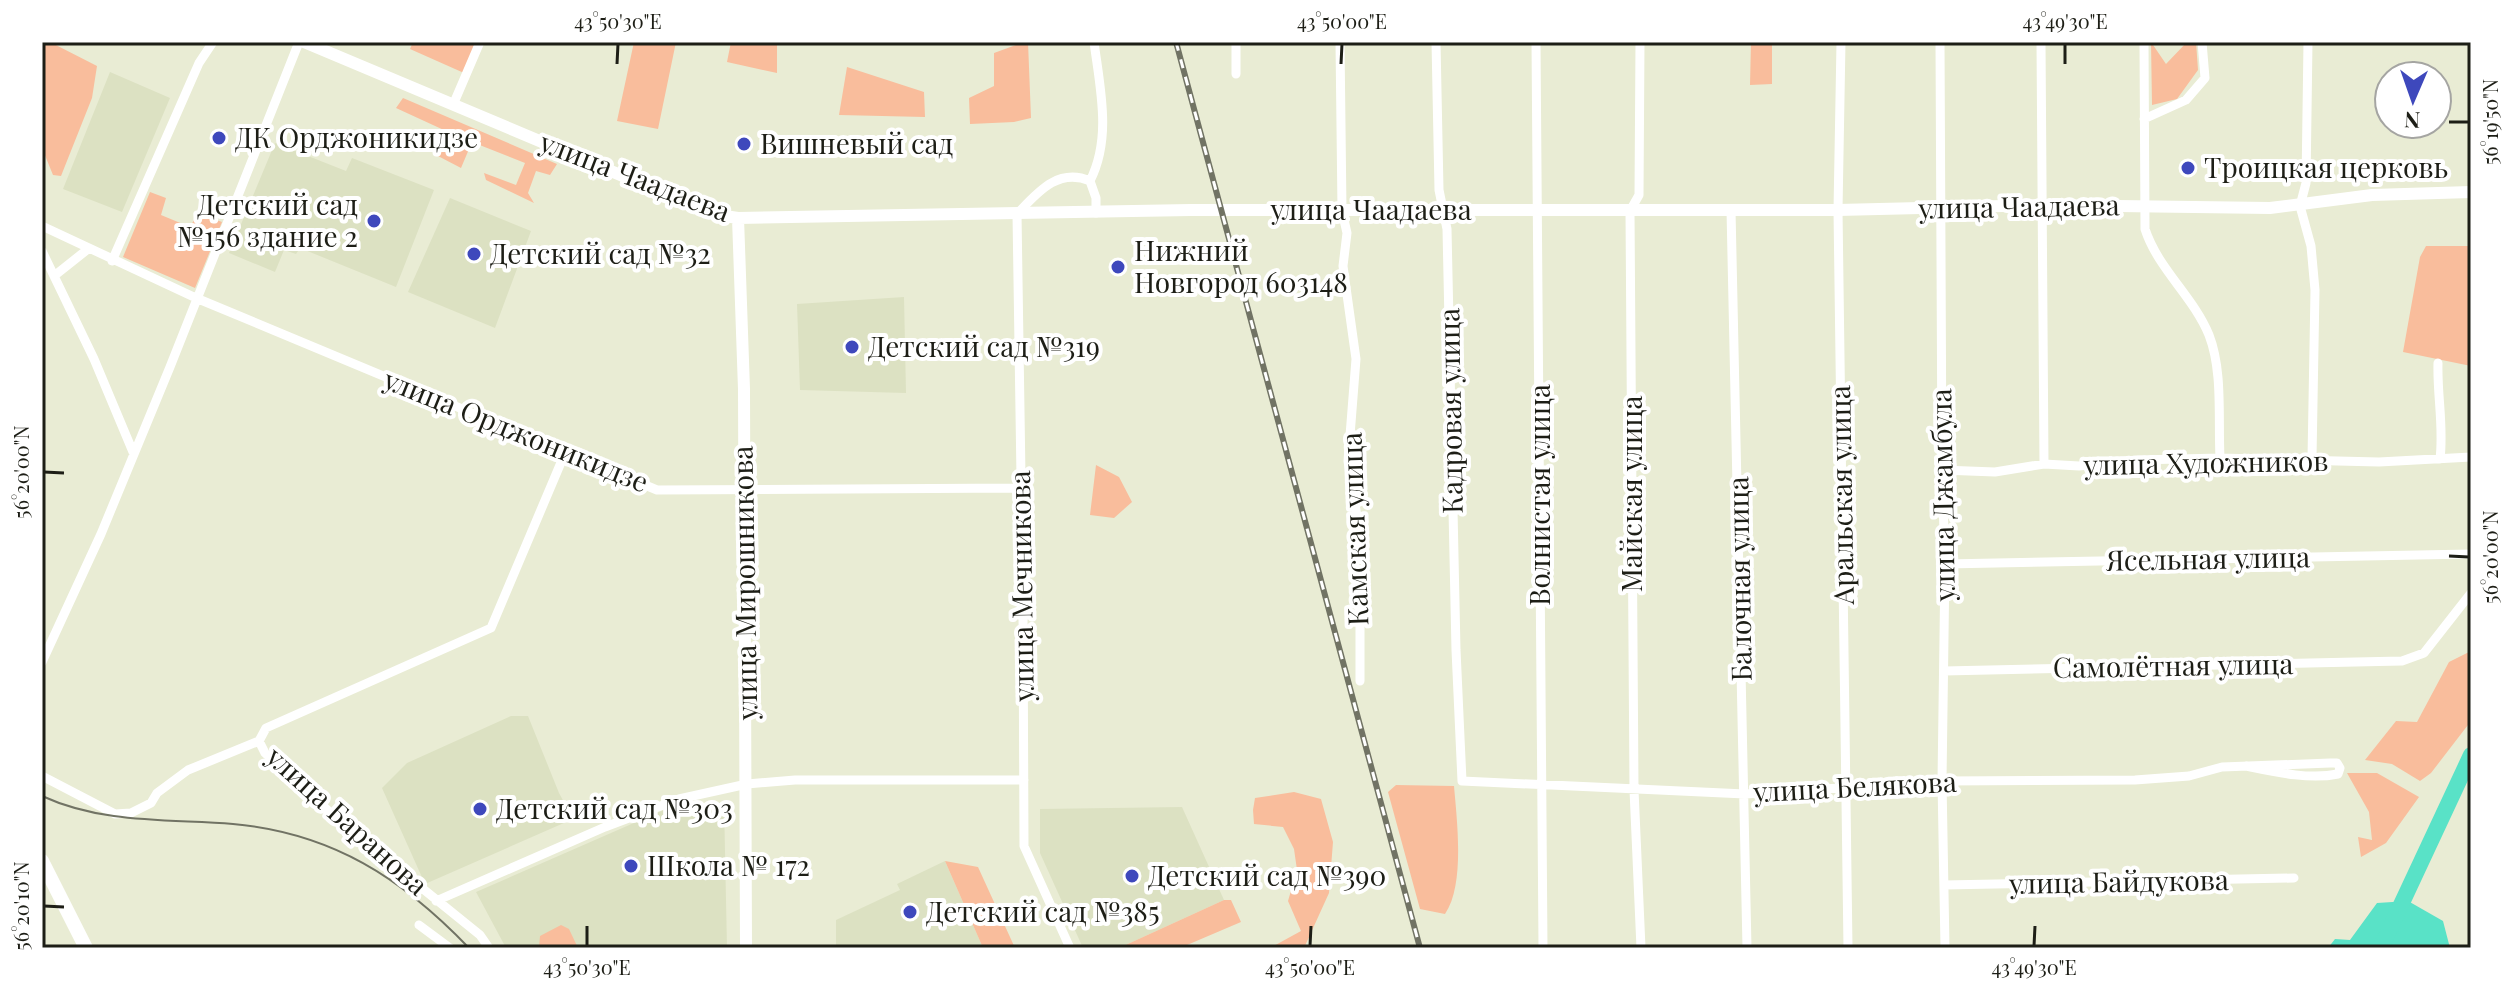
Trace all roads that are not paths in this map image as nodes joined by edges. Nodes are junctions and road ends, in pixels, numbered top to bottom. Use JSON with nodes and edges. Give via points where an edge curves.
{"nodes":[{"id":1,"x":213,"y":42,"type":"edge"},
{"id":2,"x":302,"y":42,"type":"edge"},
{"id":3,"x":480,"y":42,"type":"edge"},
{"id":4,"x":1094,"y":42,"type":"edge"},
{"id":5,"x":1236,"y":42,"type":"edge"},
{"id":6,"x":1340,"y":42,"type":"edge"},
{"id":7,"x":1436,"y":42,"type":"edge"},
{"id":8,"x":1536,"y":42,"type":"edge"},
{"id":9,"x":1640,"y":42,"type":"edge"},
{"id":10,"x":1841,"y":42,"type":"edge"},
{"id":11,"x":1940,"y":42,"type":"edge"},
{"id":12,"x":2041,"y":42,"type":"edge"},
{"id":13,"x":2144,"y":42,"type":"edge"},
{"id":14,"x":2202,"y":42,"type":"edge"},
{"id":15,"x":2308,"y":42,"type":"edge"},
{"id":16,"x":1236,"y":74,"type":"dead end"},
{"id":17,"x":453,"y":105,"type":"junction"},
{"id":18,"x":2144,"y":119,"type":"junction"},
{"id":19,"x":1090,"y":181,"type":"junction"},
{"id":20,"x":2471,"y":192,"type":"edge"},
{"id":21,"x":2041,"y":205,"type":"junction"},
{"id":22,"x":2143,"y":205,"type":"junction"},
{"id":23,"x":1940,"y":206,"type":"junction"},
{"id":24,"x":2300,"y":206,"type":"junction"},
{"id":25,"x":1441,"y":209,"type":"junction"},
{"id":26,"x":1536,"y":209,"type":"junction"},
{"id":27,"x":1731,"y":210,"type":"junction"},
{"id":28,"x":1838,"y":210,"type":"junction"},
{"id":29,"x":1342,"y":211,"type":"junction"},
{"id":30,"x":1630,"y":211,"type":"junction"},
{"id":31,"x":1096,"y":213,"type":"junction"},
{"id":32,"x":1017,"y":214,"type":"junction"},
{"id":33,"x":738,"y":218,"type":"junction"},
{"id":34,"x":42,"y":226,"type":"edge"},
{"id":35,"x":88,"y":249,"type":"junction"},
{"id":36,"x":42,"y":251,"type":"edge"},
{"id":37,"x":112,"y":261,"type":"junction"},
{"id":38,"x":54,"y":276,"type":"junction"},
{"id":39,"x":196,"y":298,"type":"junction"},
{"id":40,"x":2438,"y":363,"type":"dead end"},
{"id":41,"x":133,"y":452,"type":"junction"},
{"id":42,"x":565,"y":453,"type":"junction"},
{"id":43,"x":2471,"y":457,"type":"edge"},
{"id":44,"x":2220,"y":458,"type":"junction"},
{"id":45,"x":2312,"y":458,"type":"junction"},
{"id":46,"x":2440,"y":459,"type":"junction"},
{"id":47,"x":2044,"y":464,"type":"junction"},
{"id":48,"x":1942,"y":470,"type":"junction"},
{"id":49,"x":1021,"y":488,"type":"junction"},
{"id":50,"x":743,"y":490,"type":"junction"},
{"id":51,"x":2471,"y":554,"type":"edge"},
{"id":52,"x":1945,"y":564,"type":"junction"},
{"id":53,"x":2471,"y":593,"type":"edge"},
{"id":54,"x":42,"y":662,"type":"edge"},
{"id":55,"x":1944,"y":671,"type":"junction"},
{"id":56,"x":1360,"y":681,"type":"dead end"},
{"id":57,"x":259,"y":741,"type":"junction"},
{"id":58,"x":2246,"y":766,"type":"junction"},
{"id":59,"x":42,"y":776,"type":"edge"},
{"id":60,"x":1024,"y":780,"type":"junction"},
{"id":61,"x":1462,"y":781,"type":"joint"},
{"id":62,"x":1942,"y":781,"type":"junction"},
{"id":63,"x":747,"y":784,"type":"junction"},
{"id":64,"x":1542,"y":784,"type":"junction"},
{"id":65,"x":1846,"y":789,"type":"junction"},
{"id":66,"x":1634,"y":790,"type":"junction"},
{"id":67,"x":1745,"y":794,"type":"junction"},
{"id":68,"x":42,"y":861,"type":"edge"},
{"id":69,"x":2294,"y":878,"type":"dead end"},
{"id":70,"x":1944,"y":885,"type":"junction"},
{"id":71,"x":436,"y":901,"type":"junction"},
{"id":72,"x":419,"y":925,"type":"dead end"},
{"id":73,"x":86,"y":948,"type":"edge"},
{"id":74,"x":450,"y":948,"type":"edge"},
{"id":75,"x":489,"y":948,"type":"edge"},
{"id":76,"x":746,"y":948,"type":"edge"},
{"id":77,"x":1070,"y":948,"type":"edge"},
{"id":78,"x":1543,"y":948,"type":"edge"},
{"id":79,"x":1641,"y":948,"type":"edge"},
{"id":80,"x":1747,"y":948,"type":"edge"},
{"id":81,"x":1848,"y":948,"type":"edge"},
{"id":82,"x":1945,"y":948,"type":"edge"}],
"edges":[{"from":1,"to":37,"type":"street"},
{"from":2,"to":17,"type":"street","name":"улица Чаадаева"},
{"from":2,"to":39,"type":"street"},
{"from":3,"to":17,"type":"street"},
{"from":4,"to":19,"type":"street","via":[[1104,114]]},
{"from":5,"to":16,"type":"street"},
{"from":6,"to":29,"type":"street","name":"Камская улица"},
{"from":7,"to":25,"type":"street","name":"Кадровая улица"},
{"from":8,"to":26,"type":"street","name":"Волнистая улица"},
{"from":9,"to":30,"type":"street","name":"Майская улица","via":[[1639,195]]},
{"from":10,"to":28,"type":"street","name":"Аральская улица"},
{"from":11,"to":23,"type":"street","name":"улица Джамбула"},
{"from":12,"to":21,"type":"street"},
{"from":13,"to":18,"type":"street"},
{"from":14,"to":18,"type":"street","via":[[2205,78],[2186,100]]},
{"from":15,"to":24,"type":"street","via":[[2306,183]]},
{"from":17,"to":33,"type":"street","name":"улица Чаадаева","via":[[718,215]]},
{"from":18,"to":22,"type":"street"},
{"from":19,"to":31,"type":"street"},
{"from":19,"to":32,"type":"street","via":[[1072,176],[1054,180]]},
{"from":20,"to":24,"type":"street","name":"улица Чаадаева","via":[[2372,195]]},
{"from":21,"to":22,"type":"street","name":"улица Чаадаева"},
{"from":21,"to":23,"type":"street","name":"улица Чаадаева"},
{"from":21,"to":47,"type":"street"},
{"from":22,"to":24,"type":"street","name":"улица Чаадаева"},
{"from":22,"to":44,"type":"street","via":[[2152,249],[2212,344]]},
{"from":23,"to":28,"type":"street","name":"улица Чаадаева"},
{"from":23,"to":48,"type":"street","name":"улица Джамбула"},
{"from":24,"to":45,"type":"street","via":[[2315,290]]},
{"from":25,"to":26,"type":"street","name":"улица Чаадаева"},
{"from":25,"to":29,"type":"street","name":"улица Чаадаева"},
{"from":25,"to":61,"type":"street","name":"Кадровая улица","via":[[1447,229]]},
{"from":26,"to":30,"type":"street","name":"улица Чаадаева"},
{"from":26,"to":64,"type":"street","name":"Волнистая улица"},
{"from":27,"to":28,"type":"street","name":"улица Чаадаева"},
{"from":27,"to":30,"type":"street","name":"улица Чаадаева"},
{"from":27,"to":67,"type":"street","name":"Балочная улица"},
{"from":28,"to":65,"type":"street","name":"Аральская улица"},
{"from":29,"to":31,"type":"street","name":"улица Чаадаева"},
{"from":29,"to":56,"type":"street","name":"Камская улица","via":[[1347,233],[1343,266],[1356,359],[1348,461],[1359,529],[1354,568]]},
{"from":30,"to":66,"type":"street","name":"Майская улица"},
{"from":31,"to":32,"type":"street","name":"улица Чаадаева"},
{"from":32,"to":33,"type":"street","name":"улица Чаадаева"},
{"from":32,"to":49,"type":"street","name":"улица Мечникова"},
{"from":33,"to":50,"type":"street","name":"улица Мирошникова"},
{"from":34,"to":35,"type":"street","name":"улица Орджоникидзе"},
{"from":35,"to":37,"type":"street","name":"улица Орджоникидзе"},
{"from":35,"to":38,"type":"street"},
{"from":36,"to":38,"type":"street"},
{"from":37,"to":39,"type":"street","name":"улица Орджоникидзе"},
{"from":38,"to":41,"type":"street"},
{"from":39,"to":41,"type":"street"},
{"from":39,"to":42,"type":"street","name":"улица Орджоникидзе"},
{"from":40,"to":46,"type":"street"},
{"from":41,"to":54,"type":"street"},
{"from":42,"to":50,"type":"street","name":"улица Орджоникидзе","via":[[657,490]]},
{"from":42,"to":57,"type":"street","name":"улица Баранова","via":[[491,628],[266,728]]},
{"from":43,"to":46,"type":"street","name":"улица Художников"},
{"from":44,"to":45,"type":"street","name":"улица Художников"},
{"from":44,"to":47,"type":"street","name":"улица Художников"},
{"from":45,"to":46,"type":"street","name":"улица Художников"},
{"from":47,"to":48,"type":"street","name":"улица Художников","via":[[1995,472]]},
{"from":48,"to":52,"type":"street","name":"улица Джамбула"},
{"from":49,"to":50,"type":"street","name":"улица Орджоникидзе"},
{"from":49,"to":60,"type":"street","name":"улица Мечникова"},
{"from":50,"to":63,"type":"street","name":"улица Мирошникова"},
{"from":51,"to":52,"type":"street","name":"Ясельная улица"},
{"from":52,"to":55,"type":"street","name":"улица Джамбула"},
{"from":53,"to":55,"type":"street","name":"Самолётная улица","via":[[2424,653],[2402,661]]},
{"from":55,"to":62,"type":"street","name":"улица Джамбула"},
{"from":57,"to":59,"type":"street","name":"улица Баранова","via":[[188,770],[151,803],[131,813],[115,814]]},
{"from":57,"to":71,"type":"street","name":"улица Баранова","via":[[310,794]]},
{"from":58,"to":58,"type":"street","name":"улица Белякова","via":[[2337,763],[2340,768],[2338,774],[2316,775]]},
{"from":58,"to":62,"type":"street","name":"улица Белякова","via":[[2135,780]]},
{"from":60,"to":63,"type":"street"},
{"from":60,"to":77,"type":"street","name":"улица Мечникова","via":[[1024,846]]},
{"from":61,"to":64,"type":"street","name":"улица Белякова"},
{"from":62,"to":65,"type":"street","name":"улица Белякова"},
{"from":62,"to":70,"type":"street","name":"улица Джамбула"},
{"from":63,"to":71,"type":"street","via":[[679,799]]},
{"from":63,"to":76,"type":"street","name":"улица Мирошникова"},
{"from":64,"to":66,"type":"street","name":"улица Белякова"},
{"from":64,"to":78,"type":"street","name":"Волнистая улица"},
{"from":65,"to":67,"type":"street","name":"улица Белякова"},
{"from":65,"to":81,"type":"street","name":"Аральская улица"},
{"from":66,"to":67,"type":"street","name":"улица Белякова"},
{"from":66,"to":79,"type":"street","name":"Майская улица"},
{"from":67,"to":80,"type":"street","name":"Балочная улица"},
{"from":68,"to":73,"type":"main road"},
{"from":69,"to":70,"type":"street","name":"улица Байдукова"},
{"from":70,"to":82,"type":"street","name":"улица Джамбула"},
{"from":71,"to":75,"type":"street","name":"улица Баранова"},
{"from":72,"to":74,"type":"street"}]}
